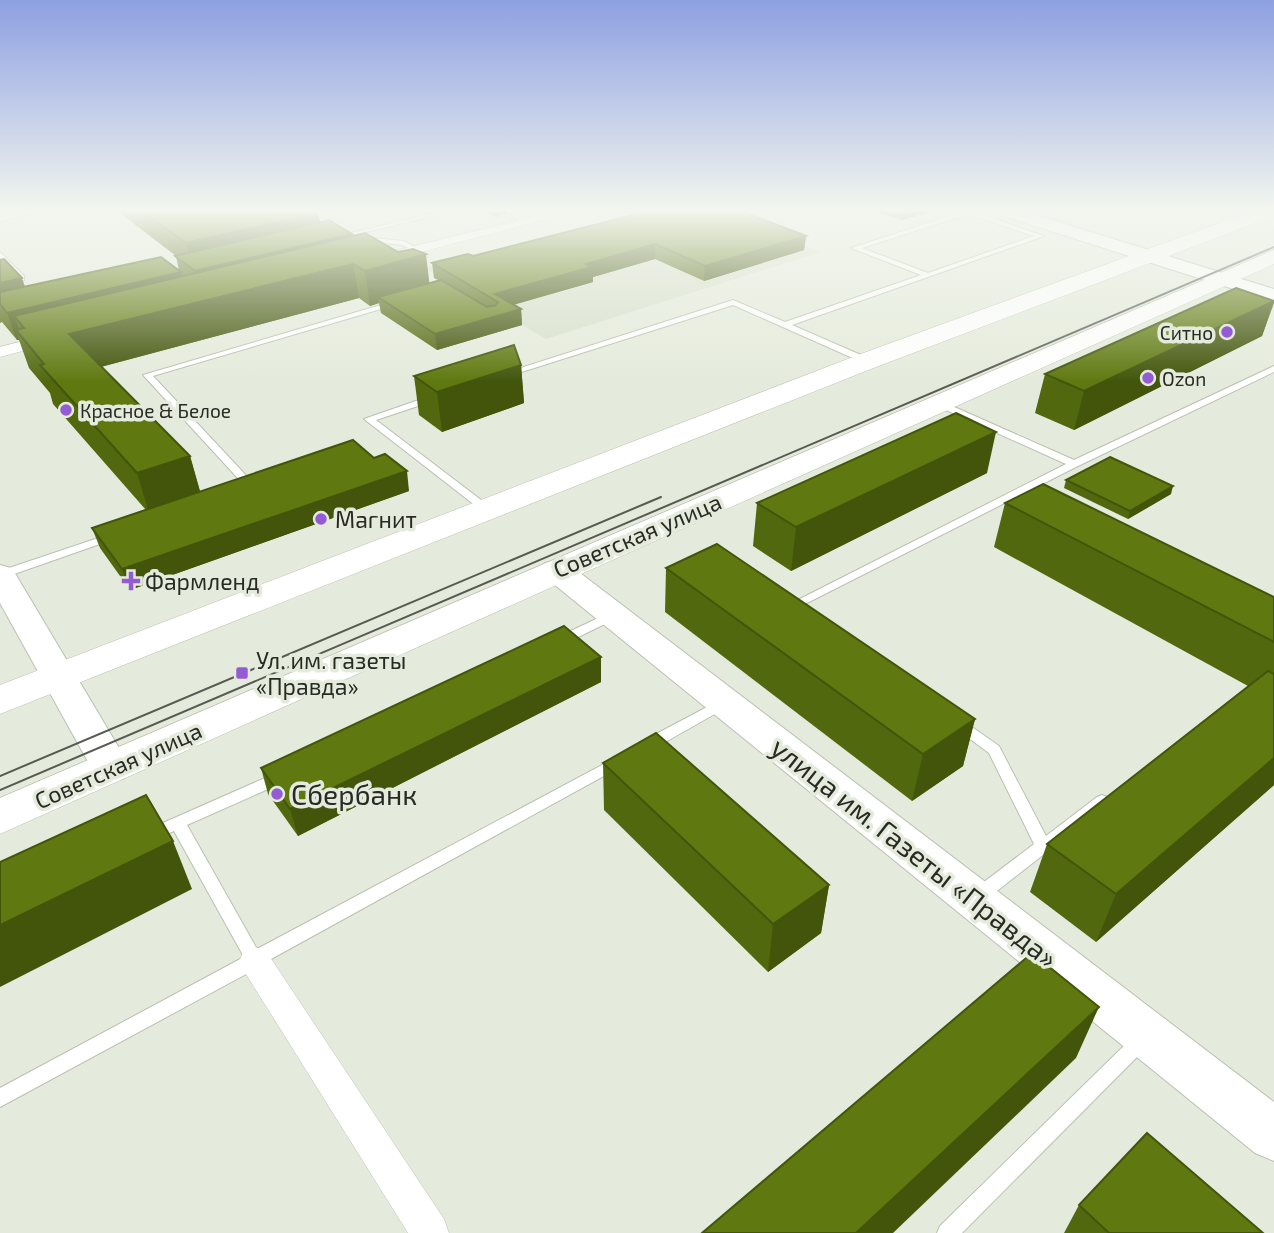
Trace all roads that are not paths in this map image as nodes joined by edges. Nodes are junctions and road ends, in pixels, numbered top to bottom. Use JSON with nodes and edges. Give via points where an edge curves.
{"nodes":[{"id":1,"x":12,"y":268,"type":"edge"},
{"id":2,"x":907,"y":268,"type":"edge"},
{"id":3,"x":950,"y":268,"type":"edge"},
{"id":4,"x":1119,"y":268,"type":"edge"},
{"id":5,"x":1186,"y":268,"type":"edge"},
{"id":6,"x":1248,"y":268,"type":"edge"},
{"id":7,"x":927,"y":275,"type":"junction"},
{"id":8,"x":1222,"y":279,"type":"junction"},
{"id":9,"x":0,"y":284,"type":"edge"},
{"id":10,"x":1274,"y":296,"type":"edge"},
{"id":11,"x":406,"y":301,"type":"edge"},
{"id":12,"x":785,"y":325,"type":"junction"},
{"id":13,"x":67,"y":335,"type":"edge"},
{"id":14,"x":0,"y":352,"type":"edge"},
{"id":15,"x":867,"y":362,"type":"junction"},
{"id":16,"x":1274,"y":369,"type":"edge"},
{"id":17,"x":499,"y":377,"type":"edge"},
{"id":18,"x":447,"y":394,"type":"edge"},
{"id":19,"x":940,"y":404,"type":"junction"},
{"id":20,"x":1074,"y":464,"type":"junction"},
{"id":21,"x":239,"y":491,"type":"edge"},
{"id":22,"x":1018,"y":492,"type":"junction"},
{"id":23,"x":1030,"y":498,"type":"edge"},
{"id":24,"x":489,"y":511,"type":"junction"},
{"id":25,"x":127,"y":531,"type":"edge"},
{"id":26,"x":556,"y":570,"type":"junction"},
{"id":27,"x":0,"y":575,"type":"edge"},
{"id":28,"x":613,"y":615,"type":"junction"},
{"id":29,"x":816,"y":621,"type":"edge"},
{"id":30,"x":551,"y":645,"type":"edge"},
{"id":31,"x":57,"y":678,"type":"junction"},
{"id":32,"x":0,"y":700,"type":"edge"},
{"id":33,"x":725,"y":703,"type":"junction"},
{"id":34,"x":950,"y":718,"type":"edge"},
{"id":35,"x":111,"y":768,"type":"junction"},
{"id":36,"x":290,"y":772,"type":"edge"},
{"id":37,"x":1118,"y":789,"type":"edge"},
{"id":38,"x":0,"y":817,"type":"edge"},
{"id":39,"x":177,"y":822,"type":"junction"},
{"id":40,"x":140,"y":840,"type":"edge"},
{"id":41,"x":1043,"y":846,"type":"junction"},
{"id":42,"x":975,"y":899,"type":"junction"},
{"id":43,"x":255,"y":961,"type":"junction"},
{"id":44,"x":1148,"y":1035,"type":"junction"},
{"id":45,"x":0,"y":1098,"type":"edge"},
{"id":46,"x":1274,"y":1135,"type":"edge"},
{"id":47,"x":430,"y":1233,"type":"edge"},
{"id":48,"x":947,"y":1233,"type":"edge"}],
"edges":[{"from":1,"to":9,"type":"lane","via":[[21,278]]},
{"from":2,"to":7,"type":"lane"},
{"from":3,"to":7,"type":"lane"},
{"from":4,"to":15,"type":"main road"},
{"from":5,"to":8,"type":"street"},
{"from":6,"to":8,"type":"main road","name":"Советская улица"},
{"from":7,"to":12,"type":"lane"},
{"from":8,"to":10,"type":"street"},
{"from":8,"to":19,"type":"main road","name":"Советская улица"},
{"from":11,"to":21,"type":"lane","via":[[147,375],[251,487]]},
{"from":12,"to":15,"type":"lane"},
{"from":12,"to":17,"type":"lane","via":[[733,302]]},
{"from":13,"to":14,"type":"street"},
{"from":15,"to":24,"type":"main road"},
{"from":16,"to":20,"type":"lane"},
{"from":18,"to":24,"type":"lane","via":[[369,419]]},
{"from":19,"to":20,"type":"lane"},
{"from":19,"to":26,"type":"main road","name":"Советская улица"},
{"from":20,"to":22,"type":"lane"},
{"from":22,"to":23,"type":"lane"},
{"from":22,"to":29,"type":"lane","via":[[794,605]]},
{"from":24,"to":31,"type":"main road"},
{"from":25,"to":27,"type":"lane"},
{"from":26,"to":28,"type":"street","name":"улица им. Газеты «Правда»"},
{"from":26,"to":35,"type":"main road","name":"Советская улица"},
{"from":27,"to":31,"type":"street"},
{"from":28,"to":30,"type":"lane"},
{"from":28,"to":33,"type":"street","name":"улица им. Газеты «Правда»"},
{"from":31,"to":32,"type":"main road"},
{"from":31,"to":35,"type":"street"},
{"from":33,"to":42,"type":"street","name":"улица им. Газеты «Правда»"},
{"from":33,"to":43,"type":"lane"},
{"from":34,"to":41,"type":"lane","via":[[994,750]]},
{"from":35,"to":38,"type":"main road","name":"Советская улица"},
{"from":36,"to":39,"type":"lane"},
{"from":37,"to":41,"type":"lane"},
{"from":39,"to":40,"type":"lane"},
{"from":39,"to":43,"type":"lane"},
{"from":41,"to":42,"type":"lane"},
{"from":42,"to":44,"type":"street","name":"улица им. Газеты «Правда»"},
{"from":43,"to":45,"type":"lane"},
{"from":43,"to":47,"type":"street"},
{"from":44,"to":46,"type":"street","name":"улица им. Газеты «Правда»"},
{"from":44,"to":48,"type":"lane"}]}
